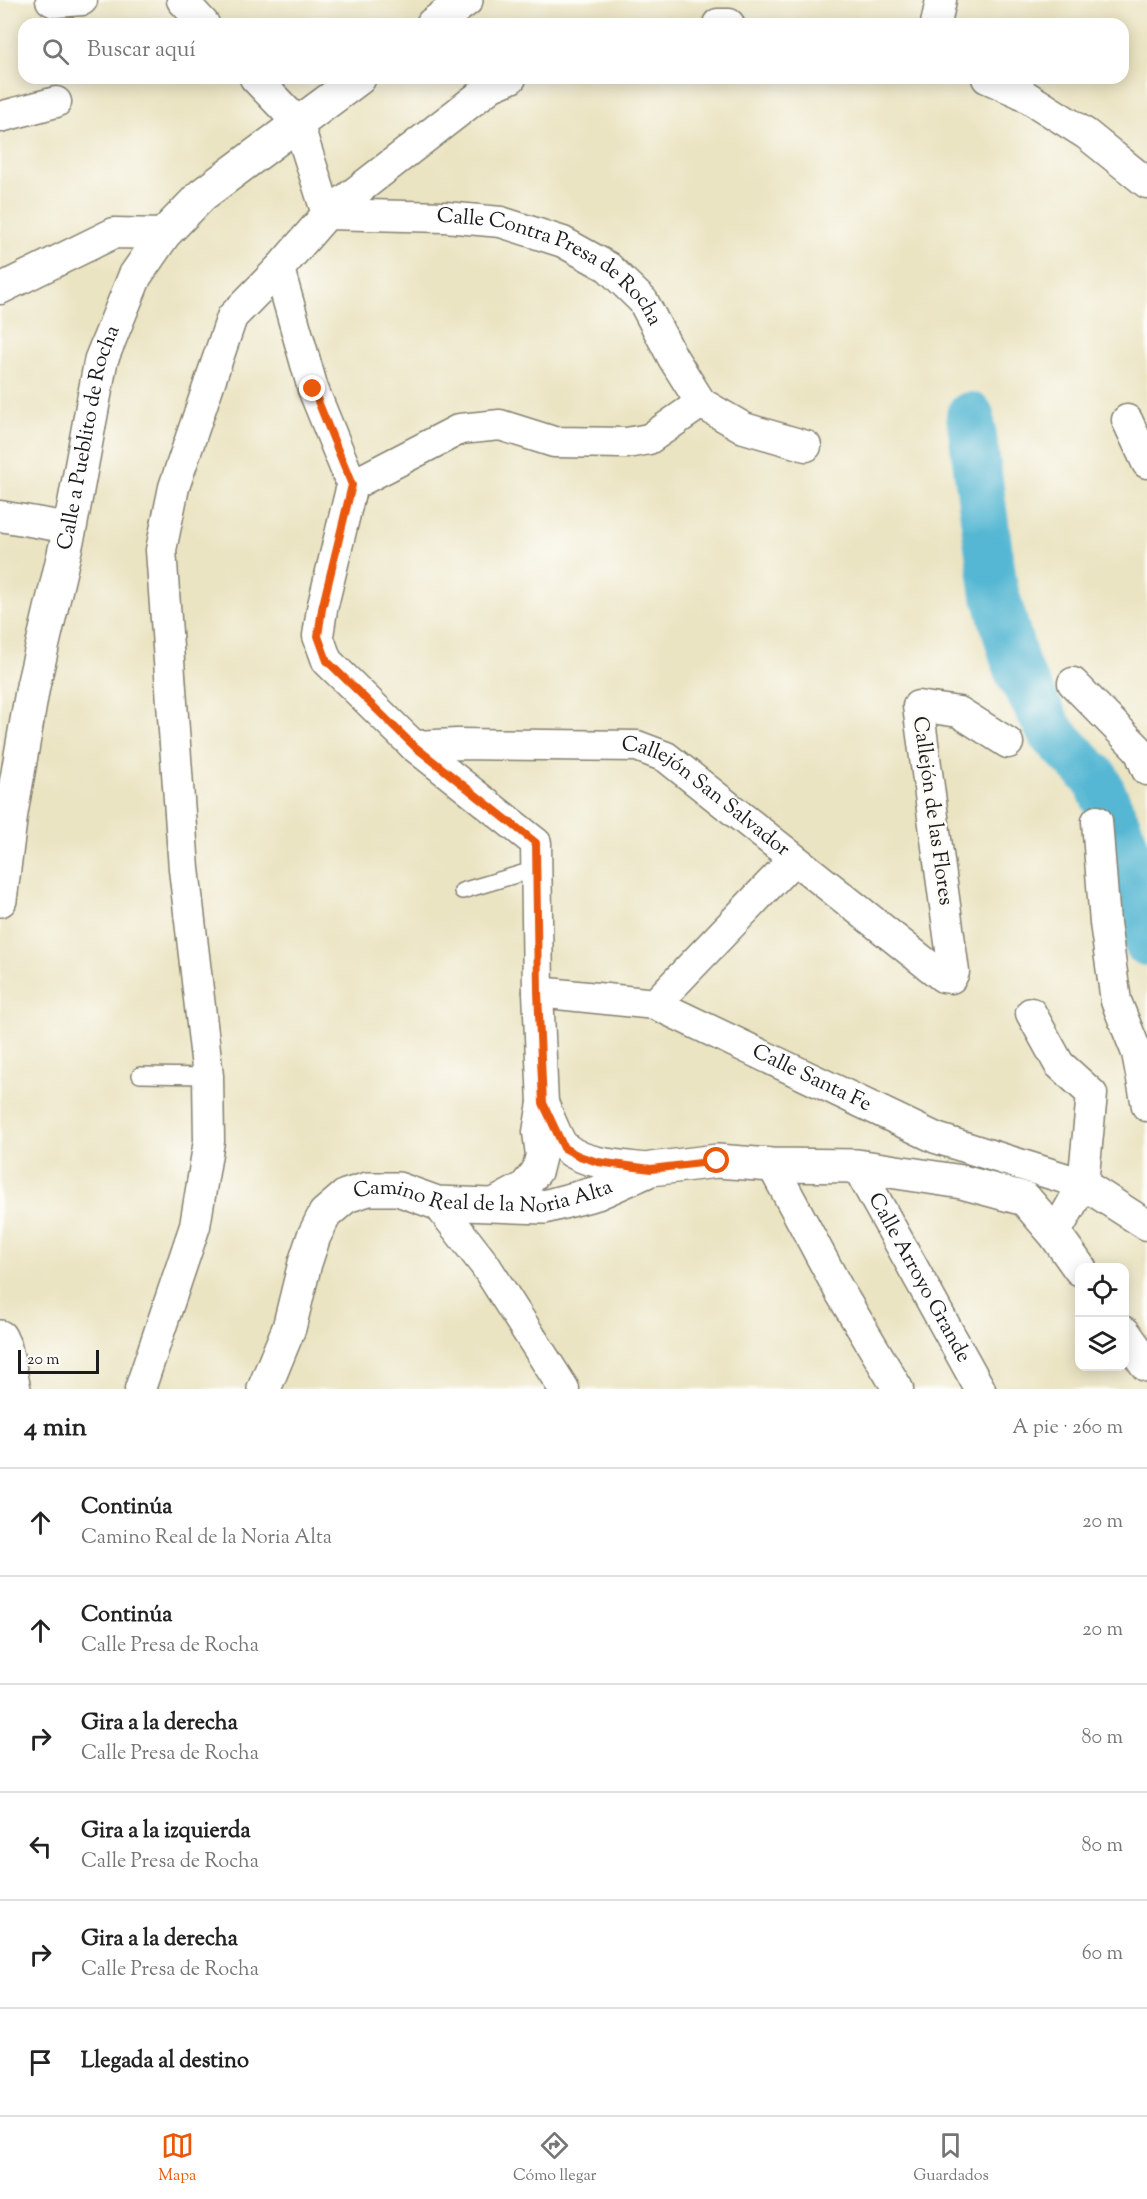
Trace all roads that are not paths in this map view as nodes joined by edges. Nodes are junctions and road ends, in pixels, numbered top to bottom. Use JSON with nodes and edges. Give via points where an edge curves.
{"nodes":[{"id":1,"x":51,"y":0,"type":"edge"},
{"id":2,"x":82,"y":0,"type":"edge"},
{"id":3,"x":182,"y":0,"type":"edge"},
{"id":4,"x":466,"y":0,"type":"edge"},
{"id":5,"x":941,"y":0,"type":"edge"},
{"id":6,"x":198,"y":18,"type":"edge"},
{"id":7,"x":441,"y":18,"type":"edge"},
{"id":8,"x":937,"y":18,"type":"edge"},
{"id":9,"x":261,"y":84,"type":"edge"},
{"id":10,"x":351,"y":84,"type":"edge"},
{"id":11,"x":497,"y":84,"type":"edge"},
{"id":12,"x":1001,"y":84,"type":"edge"},
{"id":13,"x":56,"y":102,"type":"dead end"},
{"id":14,"x":0,"y":117,"type":"edge"},
{"id":15,"x":298,"y":123,"type":"junction"},
{"id":16,"x":1147,"y":183,"type":"edge"},
{"id":17,"x":327,"y":214,"type":"junction"},
{"id":18,"x":164,"y":234,"type":"junction"},
{"id":19,"x":279,"y":269,"type":"junction"},
{"id":20,"x":8,"y":280,"type":"edge"},
{"id":21,"x":701,"y":403,"type":"junction"},
{"id":22,"x":1127,"y":420,"type":"dead end"},
{"id":23,"x":806,"y":446,"type":"dead end"},
{"id":24,"x":1147,"y":463,"type":"edge"},
{"id":25,"x":352,"y":485,"type":"junction"},
{"id":26,"x":0,"y":516,"type":"edge"},
{"id":27,"x":70,"y":528,"type":"junction"},
{"id":28,"x":1073,"y":683,"type":"dead end"},
{"id":29,"x":1008,"y":743,"type":"dead end"},
{"id":30,"x":414,"y":746,"type":"junction"},
{"id":31,"x":1144,"y":750,"type":"edge"},
{"id":32,"x":1097,"y":821,"type":"dead end"},
{"id":33,"x":793,"y":860,"type":"junction"},
{"id":34,"x":536,"y":869,"type":"junction"},
{"id":35,"x":462,"y":891,"type":"dead end"},
{"id":36,"x":0,"y":900,"type":"edge"},
{"id":37,"x":951,"y":978,"type":"joint"},
{"id":38,"x":538,"y":992,"type":"junction"},
{"id":39,"x":656,"y":1004,"type":"junction"},
{"id":40,"x":1031,"y":1013,"type":"dead end"},
{"id":41,"x":140,"y":1075,"type":"dead end"},
{"id":42,"x":208,"y":1076,"type":"junction"},
{"id":43,"x":543,"y":1103,"type":"junction"},
{"id":44,"x":1147,"y":1106,"type":"edge"},
{"id":45,"x":772,"y":1165,"type":"junction"},
{"id":46,"x":857,"y":1166,"type":"junction"},
{"id":47,"x":651,"y":1169,"type":"junction"},
{"id":48,"x":1083,"y":1184,"type":"junction"},
{"id":49,"x":437,"y":1203,"type":"junction"},
{"id":50,"x":491,"y":1205,"type":"junction"},
{"id":51,"x":1147,"y":1225,"type":"edge"},
{"id":52,"x":1055,"y":1234,"type":"junction"},
{"id":53,"x":1076,"y":1263,"type":"edge"},
{"id":54,"x":0,"y":1337,"type":"edge"},
{"id":55,"x":1129,"y":1339,"type":"edge"},
{"id":56,"x":1147,"y":1365,"type":"edge"},
{"id":57,"x":14,"y":1389,"type":"edge"},
{"id":58,"x":140,"y":1389,"type":"edge"},
{"id":59,"x":264,"y":1389,"type":"edge"},
{"id":60,"x":564,"y":1389,"type":"edge"},
{"id":61,"x":898,"y":1389,"type":"edge"},
{"id":62,"x":980,"y":1389,"type":"edge"}],
"edges":[{"from":1,"to":2,"type":"street"},
{"from":3,"to":6,"type":"street"},
{"from":4,"to":7,"type":"street"},
{"from":5,"to":8,"type":"street"},
{"from":9,"to":15,"type":"street"},
{"from":10,"to":15,"type":"street","name":"Calle a Pueblito de Rocha"},
{"from":11,"to":17,"type":"street"},
{"from":12,"to":16,"type":"street","via":[[1086,134]]},
{"from":13,"to":14,"type":"street"},
{"from":15,"to":17,"type":"street"},
{"from":15,"to":18,"type":"street","name":"Calle a Pueblito de Rocha","via":[[202,195]]},
{"from":17,"to":19,"type":"street"},
{"from":17,"to":21,"type":"street","name":"Calle Contra Presa de Rocha","via":[[501,222],[563,242],[608,267],[643,301]]},
{"from":18,"to":20,"type":"street","via":[[114,233]]},
{"from":18,"to":27,"type":"street","name":"Calle a Pueblito de Rocha","via":[[135,276],[101,360]]},
{"from":19,"to":25,"type":"street","via":[[313,389]]},
{"from":19,"to":42,"type":"street","via":[[232,317],[174,487],[161,550],[184,869]]},
{"from":21,"to":23,"type":"street","name":"Calle Contra Presa de Rocha","via":[[744,428]]},
{"from":21,"to":25,"type":"street","via":[[649,439],[627,443],[554,442],[500,425],[460,429]]},
{"from":22,"to":24,"type":"street"},
{"from":25,"to":30,"type":"street","via":[[318,636],[327,661]]},
{"from":26,"to":27,"type":"street"},
{"from":27,"to":36,"type":"street","name":"Calle a Pueblito de Rocha","via":[[31,697]]},
{"from":28,"to":31,"type":"street"},
{"from":29,"to":37,"type":"street","name":"Callejón de las Flores","via":[[959,712],[918,706],[954,972]]},
{"from":30,"to":33,"type":"street","name":"Callejón San Salvador","via":[[637,746],[666,757]]},
{"from":30,"to":34,"type":"street","via":[[536,843]]},
{"from":32,"to":44,"type":"street","via":[[1116,1001],[1137,1053]]},
{"from":33,"to":37,"type":"street","name":"Callejón San Salvador","via":[[943,977]]},
{"from":33,"to":39,"type":"street"},
{"from":34,"to":35,"type":"lane"},
{"from":34,"to":38,"type":"street"},
{"from":38,"to":39,"type":"street","name":"Calle Santa Fe"},
{"from":38,"to":43,"type":"street"},
{"from":39,"to":48,"type":"street","name":"Calle Santa Fe","via":[[936,1138]]},
{"from":40,"to":48,"type":"street","via":[[1059,1064],[1092,1094]]},
{"from":41,"to":42,"type":"lane"},
{"from":42,"to":58,"type":"street","via":[[209,1141],[195,1226]]},
{"from":43,"to":47,"type":"street","via":[[564,1148],[598,1162]]},
{"from":43,"to":50,"type":"street","via":[[537,1171],[524,1187]]},
{"from":45,"to":46,"type":"street","name":"Camino Real de la Noria Alta"},
{"from":45,"to":47,"type":"street","name":"Camino Real de la Noria Alta","via":[[717,1161]]},
{"from":45,"to":61,"type":"street"},
{"from":46,"to":52,"type":"street","name":"Camino Real de la Noria Alta","via":[[962,1182],[1025,1199]]},
{"from":46,"to":62,"type":"street","name":"Calle Arroyo Grande"},
{"from":47,"to":50,"type":"street","name":"Camino Real de la Noria Alta","via":[[597,1193],[544,1207]]},
{"from":48,"to":51,"type":"street","name":"Calle Santa Fe"},
{"from":48,"to":52,"type":"street"},
{"from":49,"to":50,"type":"street","name":"Camino Real de la Noria Alta"},
{"from":49,"to":59,"type":"street","name":"Camino Real de la Noria Alta","via":[[398,1189],[368,1189],[346,1196],[325,1214],[305,1263],[289,1328]]},
{"from":49,"to":60,"type":"street","via":[[485,1265]]},
{"from":52,"to":53,"type":"street","name":"Camino Real de la Noria Alta"},
{"from":54,"to":57,"type":"street"},
{"from":55,"to":56,"type":"street"}]}
